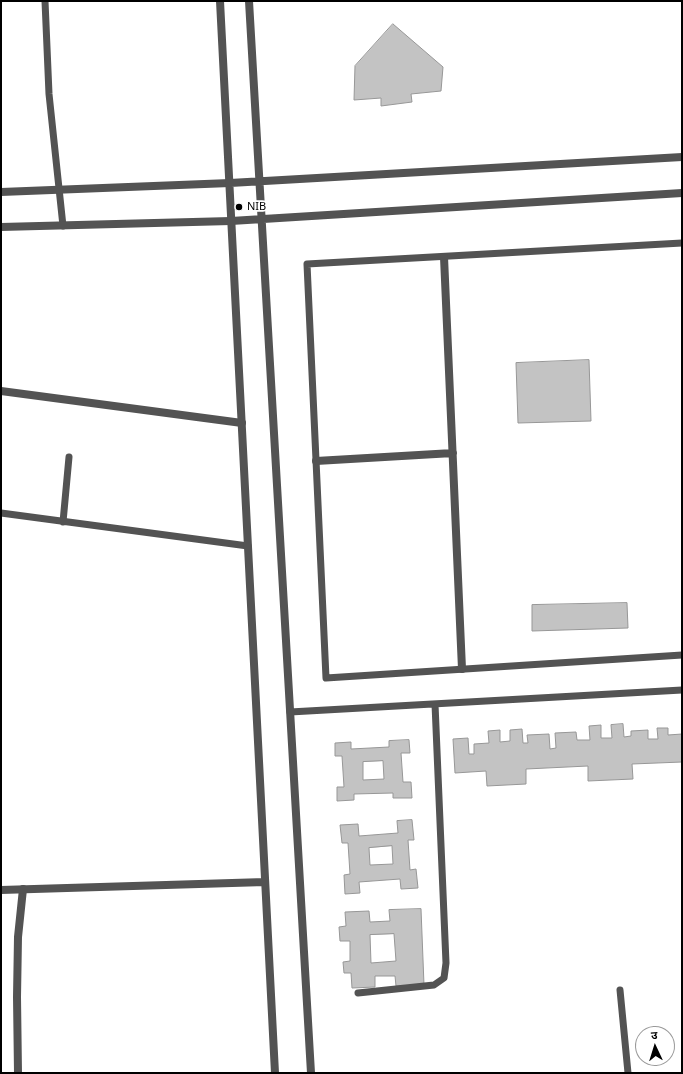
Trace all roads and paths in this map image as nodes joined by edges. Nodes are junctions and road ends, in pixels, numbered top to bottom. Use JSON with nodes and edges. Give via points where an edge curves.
{"nodes":[{"id":1,"x":46,"y":1,"type":"edge"},
{"id":2,"x":220,"y":1,"type":"edge"},
{"id":3,"x":250,"y":1,"type":"edge"},
{"id":4,"x":682,"y":158,"type":"edge"},
{"id":5,"x":259,"y":182,"type":"junction"},
{"id":6,"x":230,"y":183,"type":"junction"},
{"id":7,"x":60,"y":190,"type":"junction"},
{"id":8,"x":1,"y":192,"type":"edge"},
{"id":9,"x":682,"y":193,"type":"edge"},
{"id":10,"x":261,"y":219,"type":"junction"},
{"id":11,"x":231,"y":221,"type":"junction"},
{"id":12,"x":63,"y":226,"type":"junction"},
{"id":13,"x":1,"y":227,"type":"edge"},
{"id":14,"x":682,"y":243,"type":"edge"},
{"id":15,"x":444,"y":257,"type":"junction"},
{"id":16,"x":1,"y":391,"type":"edge"},
{"id":17,"x":242,"y":423,"type":"junction"},
{"id":18,"x":453,"y":453,"type":"junction"},
{"id":19,"x":69,"y":457,"type":"dead end"},
{"id":20,"x":316,"y":460,"type":"junction"},
{"id":21,"x":1,"y":513,"type":"edge"},
{"id":22,"x":63,"y":522,"type":"junction"},
{"id":23,"x":248,"y":546,"type":"junction"},
{"id":24,"x":682,"y":655,"type":"edge"},
{"id":25,"x":462,"y":669,"type":"junction"},
{"id":26,"x":682,"y":690,"type":"edge"},
{"id":27,"x":435,"y":704,"type":"junction"},
{"id":28,"x":290,"y":712,"type":"junction"},
{"id":29,"x":265,"y":882,"type":"junction"},
{"id":30,"x":23,"y":889,"type":"junction"},
{"id":31,"x":1,"y":890,"type":"edge"},
{"id":32,"x":620,"y":990,"type":"dead end"},
{"id":33,"x":358,"y":993,"type":"dead end"},
{"id":34,"x":18,"y":1073,"type":"edge"},
{"id":35,"x":275,"y":1073,"type":"edge"},
{"id":36,"x":311,"y":1073,"type":"edge"},
{"id":37,"x":628,"y":1073,"type":"edge"}],
"edges":[{"from":1,"to":7,"type":"lane","via":[[49,94]]},
{"from":2,"to":6,"type":"street"},
{"from":3,"to":5,"type":"street"},
{"from":4,"to":5,"type":"street"},
{"from":5,"to":6,"type":"street"},
{"from":5,"to":10,"type":"street"},
{"from":6,"to":7,"type":"street"},
{"from":6,"to":11,"type":"street"},
{"from":7,"to":8,"type":"street"},
{"from":7,"to":12,"type":"lane"},
{"from":9,"to":10,"type":"street"},
{"from":10,"to":11,"type":"street"},
{"from":10,"to":28,"type":"street"},
{"from":11,"to":12,"type":"street"},
{"from":11,"to":17,"type":"street"},
{"from":12,"to":13,"type":"street"},
{"from":14,"to":15,"type":"lane"},
{"from":15,"to":18,"type":"street"},
{"from":15,"to":20,"type":"lane","via":[[307,264]]},
{"from":16,"to":17,"type":"street"},
{"from":17,"to":23,"type":"street"},
{"from":18,"to":20,"type":"street"},
{"from":18,"to":25,"type":"street"},
{"from":19,"to":22,"type":"lane"},
{"from":20,"to":25,"type":"lane","via":[[326,678]]},
{"from":21,"to":22,"type":"lane"},
{"from":22,"to":23,"type":"lane"},
{"from":23,"to":29,"type":"street"},
{"from":24,"to":25,"type":"lane"},
{"from":26,"to":27,"type":"lane"},
{"from":27,"to":28,"type":"lane"},
{"from":27,"to":33,"type":"lane","via":[[446,963],[444,978],[434,985]]},
{"from":28,"to":36,"type":"street"},
{"from":29,"to":30,"type":"street"},
{"from":29,"to":35,"type":"street"},
{"from":30,"to":31,"type":"street"},
{"from":30,"to":34,"type":"street","via":[[18,937]]},
{"from":32,"to":37,"type":"lane"}]}
